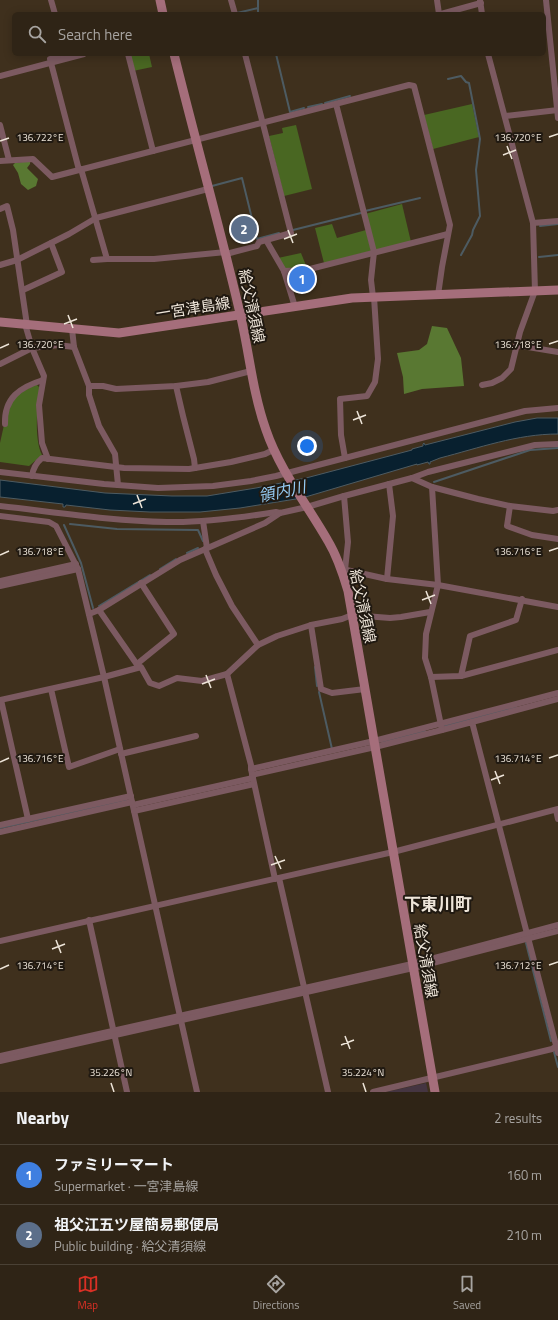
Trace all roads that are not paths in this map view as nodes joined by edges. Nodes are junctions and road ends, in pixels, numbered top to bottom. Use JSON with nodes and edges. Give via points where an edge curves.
{"nodes":[{"id":1,"x":51,"y":0,"type":"edge"},
{"id":2,"x":160,"y":0,"type":"edge"},
{"id":3,"x":231,"y":0,"type":"edge"},
{"id":4,"x":437,"y":0,"type":"edge"},
{"id":5,"x":546,"y":0,"type":"edge"},
{"id":6,"x":480,"y":2,"type":"edge"},
{"id":7,"x":54,"y":12,"type":"edge"},
{"id":8,"x":163,"y":12,"type":"edge"},
{"id":9,"x":234,"y":12,"type":"edge"},
{"id":10,"x":440,"y":12,"type":"edge"},
{"id":11,"x":447,"y":12,"type":"edge"},
{"id":12,"x":482,"y":12,"type":"edge"},
{"id":13,"x":59,"y":56,"type":"edge"},
{"id":14,"x":76,"y":56,"type":"edge"},
{"id":15,"x":129,"y":56,"type":"edge"},
{"id":16,"x":175,"y":56,"type":"edge"},
{"id":17,"x":245,"y":56,"type":"edge"},
{"id":18,"x":489,"y":56,"type":"edge"},
{"id":19,"x":51,"y":62,"type":"junction"},
{"id":20,"x":0,"y":76,"type":"edge"},
{"id":21,"x":336,"y":104,"type":"junction"},
{"id":22,"x":558,"y":110,"type":"edge"},
{"id":23,"x":505,"y":116,"type":"junction"},
{"id":24,"x":558,"y":118,"type":"edge"},
{"id":25,"x":262,"y":123,"type":"junction"},
{"id":26,"x":0,"y":125,"type":"edge"},
{"id":27,"x":196,"y":140,"type":"junction"},
{"id":28,"x":153,"y":151,"type":"junction"},
{"id":29,"x":9,"y":160,"type":"junction"},
{"id":30,"x":0,"y":161,"type":"edge"},
{"id":31,"x":80,"y":170,"type":"junction"},
{"id":32,"x":208,"y":189,"type":"junction"},
{"id":33,"x":0,"y":209,"type":"edge"},
{"id":34,"x":96,"y":218,"type":"junction"},
{"id":35,"x":558,"y":221,"type":"edge"},
{"id":36,"x":533,"y":223,"type":"junction"},
{"id":37,"x":448,"y":234,"type":"junction"},
{"id":38,"x":266,"y":240,"type":"junction"},
{"id":39,"x":51,"y":243,"type":"junction"},
{"id":40,"x":374,"y":252,"type":"junction"},
{"id":41,"x":226,"y":253,"type":"junction"},
{"id":42,"x":107,"y":259,"type":"junction"},
{"id":43,"x":17,"y":260,"type":"junction"},
{"id":44,"x":93,"y":260,"type":"dead end"},
{"id":45,"x":0,"y":265,"type":"edge"},
{"id":46,"x":284,"y":271,"type":"junction"},
{"id":47,"x":23,"y":290,"type":"junction"},
{"id":48,"x":558,"y":290,"type":"edge"},
{"id":49,"x":535,"y":291,"type":"junction"},
{"id":50,"x":438,"y":295,"type":"junction"},
{"id":51,"x":374,"y":297,"type":"junction"},
{"id":52,"x":295,"y":306,"type":"junction"},
{"id":53,"x":240,"y":314,"type":"junction"},
{"id":54,"x":0,"y":322,"type":"edge"},
{"id":55,"x":26,"y":325,"type":"junction"},
{"id":56,"x":72,"y":329,"type":"junction"},
{"id":57,"x":516,"y":345,"type":"junction"},
{"id":58,"x":74,"y":346,"type":"junction"},
{"id":59,"x":32,"y":348,"type":"junction"},
{"id":60,"x":558,"y":352,"type":"edge"},
{"id":61,"x":0,"y":364,"type":"edge"},
{"id":62,"x":251,"y":371,"type":"junction"},
{"id":63,"x":43,"y":380,"type":"junction"},
{"id":64,"x":482,"y":384,"type":"dead end"},
{"id":65,"x":89,"y":386,"type":"junction"},
{"id":66,"x":176,"y":386,"type":"junction"},
{"id":67,"x":558,"y":408,"type":"edge"},
{"id":68,"x":5,"y":424,"type":"dead end"},
{"id":69,"x":558,"y":444,"type":"edge"},
{"id":70,"x":273,"y":450,"type":"junction"},
{"id":71,"x":345,"y":458,"type":"junction"},
{"id":72,"x":48,"y":459,"type":"junction"},
{"id":73,"x":117,"y":467,"type":"junction"},
{"id":74,"x":195,"y":468,"type":"junction"},
{"id":75,"x":0,"y":472,"type":"edge"},
{"id":76,"x":287,"y":474,"type":"junction"},
{"id":77,"x":32,"y":476,"type":"junction"},
{"id":78,"x":412,"y":478,"type":"junction"},
{"id":79,"x":389,"y":484,"type":"junction"},
{"id":80,"x":118,"y":485,"type":"junction"},
{"id":81,"x":432,"y":487,"type":"junction"},
{"id":82,"x":344,"y":496,"type":"junction"},
{"id":83,"x":0,"y":506,"type":"edge"},
{"id":84,"x":306,"y":506,"type":"junction"},
{"id":85,"x":510,"y":506,"type":"junction"},
{"id":86,"x":558,"y":510,"type":"edge"},
{"id":87,"x":280,"y":513,"type":"junction"},
{"id":88,"x":0,"y":516,"type":"edge"},
{"id":89,"x":203,"y":522,"type":"junction"},
{"id":90,"x":558,"y":539,"type":"edge"},
{"id":91,"x":206,"y":548,"type":"junction"},
{"id":92,"x":77,"y":566,"type":"junction"},
{"id":93,"x":344,"y":570,"type":"junction"},
{"id":94,"x":387,"y":579,"type":"junction"},
{"id":95,"x":0,"y":581,"type":"edge"},
{"id":96,"x":141,"y":583,"type":"junction"},
{"id":97,"x":438,"y":585,"type":"junction"},
{"id":98,"x":0,"y":586,"type":"edge"},
{"id":99,"x":522,"y":600,"type":"junction"},
{"id":100,"x":558,"y":607,"type":"edge"},
{"id":101,"x":99,"y":610,"type":"junction"},
{"id":102,"x":430,"y":612,"type":"junction"},
{"id":103,"x":89,"y":614,"type":"junction"},
{"id":104,"x":352,"y":615,"type":"junction"},
{"id":105,"x":311,"y":624,"type":"junction"},
{"id":106,"x":258,"y":645,"type":"junction"},
{"id":107,"x":558,"y":650,"type":"edge"},
{"id":108,"x":138,"y":666,"type":"junction"},
{"id":109,"x":228,"y":674,"type":"junction"},
{"id":110,"x":431,"y":676,"type":"junction"},
{"id":111,"x":461,"y":676,"type":"junction"},
{"id":112,"x":104,"y":677,"type":"junction"},
{"id":113,"x":51,"y":689,"type":"junction"},
{"id":114,"x":365,"y":689,"type":"junction"},
{"id":115,"x":558,"y":693,"type":"edge"},
{"id":116,"x":558,"y":699,"type":"edge"},
{"id":117,"x":1,"y":700,"type":"edge"},
{"id":118,"x":472,"y":722,"type":"junction"},
{"id":119,"x":442,"y":726,"type":"junction"},
{"id":120,"x":196,"y":736,"type":"dead end"},
{"id":121,"x":375,"y":744,"type":"junction"},
{"id":122,"x":121,"y":751,"type":"junction"},
{"id":123,"x":253,"y":777,"type":"junction"},
{"id":124,"x":133,"y":804,"type":"junction"},
{"id":125,"x":557,"y":810,"type":"edge"},
{"id":126,"x":28,"y":819,"type":"junction"},
{"id":127,"x":558,"y":819,"type":"edge"},
{"id":128,"x":498,"y":824,"type":"junction"},
{"id":129,"x":0,"y":825,"type":"edge"},
{"id":130,"x":0,"y":832,"type":"edge"},
{"id":131,"x":393,"y":852,"type":"junction"},
{"id":132,"x":277,"y":878,"type":"junction"},
{"id":133,"x":156,"y":905,"type":"junction"},
{"id":134,"x":89,"y":920,"type":"junction"},
{"id":135,"x":558,"y":925,"type":"edge"},
{"id":136,"x":558,"y":931,"type":"edge"},
{"id":137,"x":527,"y":936,"type":"junction"},
{"id":138,"x":0,"y":941,"type":"edge"},
{"id":139,"x":413,"y":966,"type":"junction"},
{"id":140,"x":305,"y":990,"type":"junction"},
{"id":141,"x":181,"y":1018,"type":"junction"},
{"id":142,"x":114,"y":1033,"type":"junction"},
{"id":143,"x":557,"y":1045,"type":"edge"},
{"id":144,"x":558,"y":1053,"type":"edge"},
{"id":145,"x":0,"y":1056,"type":"edge"},
{"id":146,"x":0,"y":1061,"type":"edge"},
{"id":147,"x":432,"y":1079,"type":"junction"},
{"id":148,"x":127,"y":1092,"type":"edge"},
{"id":149,"x":198,"y":1092,"type":"edge"},
{"id":150,"x":328,"y":1092,"type":"edge"},
{"id":151,"x":373,"y":1092,"type":"edge"},
{"id":152,"x":434,"y":1092,"type":"edge"}],
"edges":[{"from":1,"to":7,"type":"street"},
{"from":2,"to":8,"type":"main road"},
{"from":3,"to":9,"type":"street"},
{"from":4,"to":10,"type":"street"},
{"from":5,"to":22,"type":"street"},
{"from":6,"to":11,"type":"street"},
{"from":6,"to":12,"type":"street"},
{"from":13,"to":19,"type":"street","via":[[50,59]]},
{"from":14,"to":19,"type":"street"},
{"from":15,"to":28,"type":"street"},
{"from":16,"to":27,"type":"main road","name":"給父清須線"},
{"from":17,"to":25,"type":"street"},
{"from":18,"to":23,"type":"street"},
{"from":19,"to":20,"type":"street"},
{"from":19,"to":31,"type":"street"},
{"from":21,"to":25,"type":"street"},
{"from":21,"to":37,"type":"street","via":[[409,85],[414,86],[450,226]]},
{"from":21,"to":40,"type":"street"},
{"from":22,"to":23,"type":"street"},
{"from":22,"to":24,"type":"street"},
{"from":23,"to":36,"type":"street"},
{"from":25,"to":27,"type":"street"},
{"from":25,"to":38,"type":"street","via":[[291,233]]},
{"from":26,"to":29,"type":"street"},
{"from":27,"to":28,"type":"street"},
{"from":27,"to":32,"type":"main road","name":"給父清須線"},
{"from":28,"to":31,"type":"street"},
{"from":29,"to":30,"type":"street"},
{"from":29,"to":31,"type":"street","via":[[33,159],[52,177]]},
{"from":31,"to":34,"type":"street"},
{"from":32,"to":34,"type":"street"},
{"from":32,"to":41,"type":"main road","name":"給父清須線"},
{"from":33,"to":43,"type":"street","via":[[7,206]]},
{"from":34,"to":39,"type":"street"},
{"from":34,"to":42,"type":"street"},
{"from":35,"to":36,"type":"street"},
{"from":36,"to":49,"type":"street"},
{"from":37,"to":40,"type":"street"},
{"from":37,"to":50,"type":"street"},
{"from":38,"to":41,"type":"street","via":[[259,242],[257,246]]},
{"from":38,"to":46,"type":"street"},
{"from":39,"to":43,"type":"street"},
{"from":39,"to":47,"type":"street","via":[[62,272]]},
{"from":40,"to":46,"type":"street","via":[[306,270]]},
{"from":40,"to":51,"type":"street","via":[[371,280]]},
{"from":41,"to":42,"type":"street","via":[[154,259]]},
{"from":41,"to":53,"type":"main road","name":"給父清須線"},
{"from":42,"to":44,"type":"street"},
{"from":43,"to":45,"type":"street"},
{"from":43,"to":47,"type":"street"},
{"from":46,"to":52,"type":"street"},
{"from":47,"to":55,"type":"street"},
{"from":48,"to":49,"type":"main road","name":"一宮津島線"},
{"from":49,"to":50,"type":"main road","name":"一宮津島線"},
{"from":49,"to":57,"type":"street"},
{"from":50,"to":51,"type":"main road","name":"一宮津島線"},
{"from":51,"to":52,"type":"main road","name":"一宮津島線"},
{"from":51,"to":71,"type":"street","via":[[378,359],[376,377],[367,396],[340,399]]},
{"from":52,"to":53,"type":"main road","name":"一宮津島線"},
{"from":53,"to":56,"type":"main road","name":"一宮津島線","via":[[119,333]]},
{"from":53,"to":62,"type":"main road","name":"給父清須線"},
{"from":54,"to":55,"type":"main road","name":"一宮津島線"},
{"from":55,"to":56,"type":"main road","name":"一宮津島線"},
{"from":55,"to":59,"type":"street"},
{"from":56,"to":58,"type":"street"},
{"from":57,"to":60,"type":"street"},
{"from":57,"to":64,"type":"street","via":[[511,369],[507,374],[492,383]]},
{"from":58,"to":59,"type":"street"},
{"from":58,"to":65,"type":"street"},
{"from":59,"to":61,"type":"street"},
{"from":59,"to":63,"type":"street","via":[[44,376]]},
{"from":62,"to":66,"type":"street","via":[[208,382]]},
{"from":62,"to":70,"type":"main road","name":"給父清須線"},
{"from":63,"to":68,"type":"street","via":[[30,384],[11,397]]},
{"from":63,"to":72,"type":"street","via":[[39,405],[42,443]]},
{"from":65,"to":66,"type":"street","via":[[116,389]]},
{"from":65,"to":73,"type":"street","via":[[96,417],[115,454]]},
{"from":66,"to":74,"type":"street"},
{"from":67,"to":71,"type":"street","via":[[518,412]]},
{"from":69,"to":78,"type":"street","via":[[535,445]]},
{"from":70,"to":74,"type":"street","via":[[231,462]]},
{"from":70,"to":76,"type":"main road","name":"給父清須線"},
{"from":71,"to":76,"type":"street"},
{"from":72,"to":73,"type":"street"},
{"from":72,"to":77,"type":"street","via":[[42,458],[36,463]]},
{"from":73,"to":74,"type":"street"},
{"from":73,"to":80,"type":"street"},
{"from":75,"to":77,"type":"street"},
{"from":76,"to":80,"type":"street","via":[[251,481],[181,488]]},
{"from":76,"to":84,"type":"main road","name":"給父清須線"},
{"from":77,"to":80,"type":"street"},
{"from":78,"to":79,"type":"street"},
{"from":78,"to":81,"type":"street"},
{"from":79,"to":82,"type":"street"},
{"from":79,"to":94,"type":"street","via":[[393,516]]},
{"from":81,"to":85,"type":"street"},
{"from":81,"to":97,"type":"street"},
{"from":82,"to":84,"type":"street"},
{"from":82,"to":93,"type":"street","via":[[348,542]]},
{"from":83,"to":89,"type":"street","via":[[120,520]]},
{"from":84,"to":87,"type":"street"},
{"from":84,"to":93,"type":"main road","name":"給父清須線"},
{"from":85,"to":86,"type":"street"},
{"from":85,"to":90,"type":"street","via":[[507,526],[532,535]]},
{"from":87,"to":89,"type":"street"},
{"from":87,"to":91,"type":"street","via":[[266,523]]},
{"from":88,"to":92,"type":"street","via":[[49,522],[56,526]]},
{"from":89,"to":91,"type":"street"},
{"from":91,"to":96,"type":"street"},
{"from":91,"to":106,"type":"street","via":[[232,606]]},
{"from":92,"to":95,"type":"street"},
{"from":92,"to":98,"type":"street"},
{"from":92,"to":103,"type":"street"},
{"from":93,"to":94,"type":"street"},
{"from":93,"to":104,"type":"main road","name":"給父清須線"},
{"from":94,"to":97,"type":"street"},
{"from":96,"to":101,"type":"street"},
{"from":96,"to":108,"type":"street","via":[[174,634]]},
{"from":97,"to":99,"type":"street"},
{"from":97,"to":102,"type":"street"},
{"from":99,"to":100,"type":"street"},
{"from":99,"to":111,"type":"street","via":[[516,620],[470,636]]},
{"from":101,"to":103,"type":"street"},
{"from":101,"to":108,"type":"street"},
{"from":102,"to":104,"type":"street","via":[[390,618]]},
{"from":102,"to":110,"type":"street","via":[[424,658]]},
{"from":103,"to":112,"type":"street"},
{"from":104,"to":105,"type":"street"},
{"from":104,"to":114,"type":"main road","name":"給父清須線"},
{"from":105,"to":106,"type":"street"},
{"from":105,"to":114,"type":"street","via":[[321,688],[332,693]]},
{"from":106,"to":109,"type":"street"},
{"from":107,"to":111,"type":"street"},
{"from":108,"to":109,"type":"street","via":[[150,683],[159,686],[177,678],[202,681]]},
{"from":108,"to":112,"type":"street"},
{"from":109,"to":123,"type":"street"},
{"from":110,"to":111,"type":"street"},
{"from":110,"to":119,"type":"street"},
{"from":112,"to":113,"type":"street"},
{"from":112,"to":122,"type":"street"},
{"from":113,"to":117,"type":"street"},
{"from":113,"to":122,"type":"street","via":[[68,767]]},
{"from":114,"to":121,"type":"main road","name":"給父清須線"},
{"from":115,"to":119,"type":"street"},
{"from":116,"to":118,"type":"street"},
{"from":117,"to":126,"type":"street"},
{"from":118,"to":119,"type":"street"},
{"from":118,"to":128,"type":"street"},
{"from":119,"to":121,"type":"street"},
{"from":120,"to":122,"type":"street"},
{"from":121,"to":123,"type":"street"},
{"from":121,"to":131,"type":"main road","name":"給父清須線"},
{"from":122,"to":124,"type":"street"},
{"from":123,"to":124,"type":"street"},
{"from":123,"to":132,"type":"street"},
{"from":124,"to":126,"type":"street"},
{"from":124,"to":130,"type":"street"},
{"from":124,"to":133,"type":"street"},
{"from":125,"to":127,"type":"street"},
{"from":125,"to":128,"type":"street"},
{"from":126,"to":129,"type":"street"},
{"from":128,"to":131,"type":"street"},
{"from":128,"to":137,"type":"street"},
{"from":131,"to":132,"type":"street"},
{"from":131,"to":139,"type":"main road","name":"給父清須線"},
{"from":132,"to":133,"type":"street"},
{"from":132,"to":140,"type":"street"},
{"from":133,"to":134,"type":"street"},
{"from":133,"to":141,"type":"street"},
{"from":134,"to":138,"type":"street"},
{"from":134,"to":142,"type":"street"},
{"from":135,"to":137,"type":"street"},
{"from":136,"to":137,"type":"street"},
{"from":137,"to":139,"type":"street"},
{"from":137,"to":143,"type":"street"},
{"from":139,"to":140,"type":"street"},
{"from":139,"to":147,"type":"main road","name":"給父清須線"},
{"from":140,"to":141,"type":"street"},
{"from":140,"to":150,"type":"street"},
{"from":141,"to":142,"type":"street"},
{"from":141,"to":149,"type":"street"},
{"from":142,"to":145,"type":"street"},
{"from":142,"to":146,"type":"street"},
{"from":142,"to":148,"type":"street"},
{"from":143,"to":144,"type":"street"},
{"from":143,"to":147,"type":"street","via":[[552,1049]]},
{"from":147,"to":151,"type":"street"},
{"from":147,"to":152,"type":"main road","name":"給父清須線"}]}
